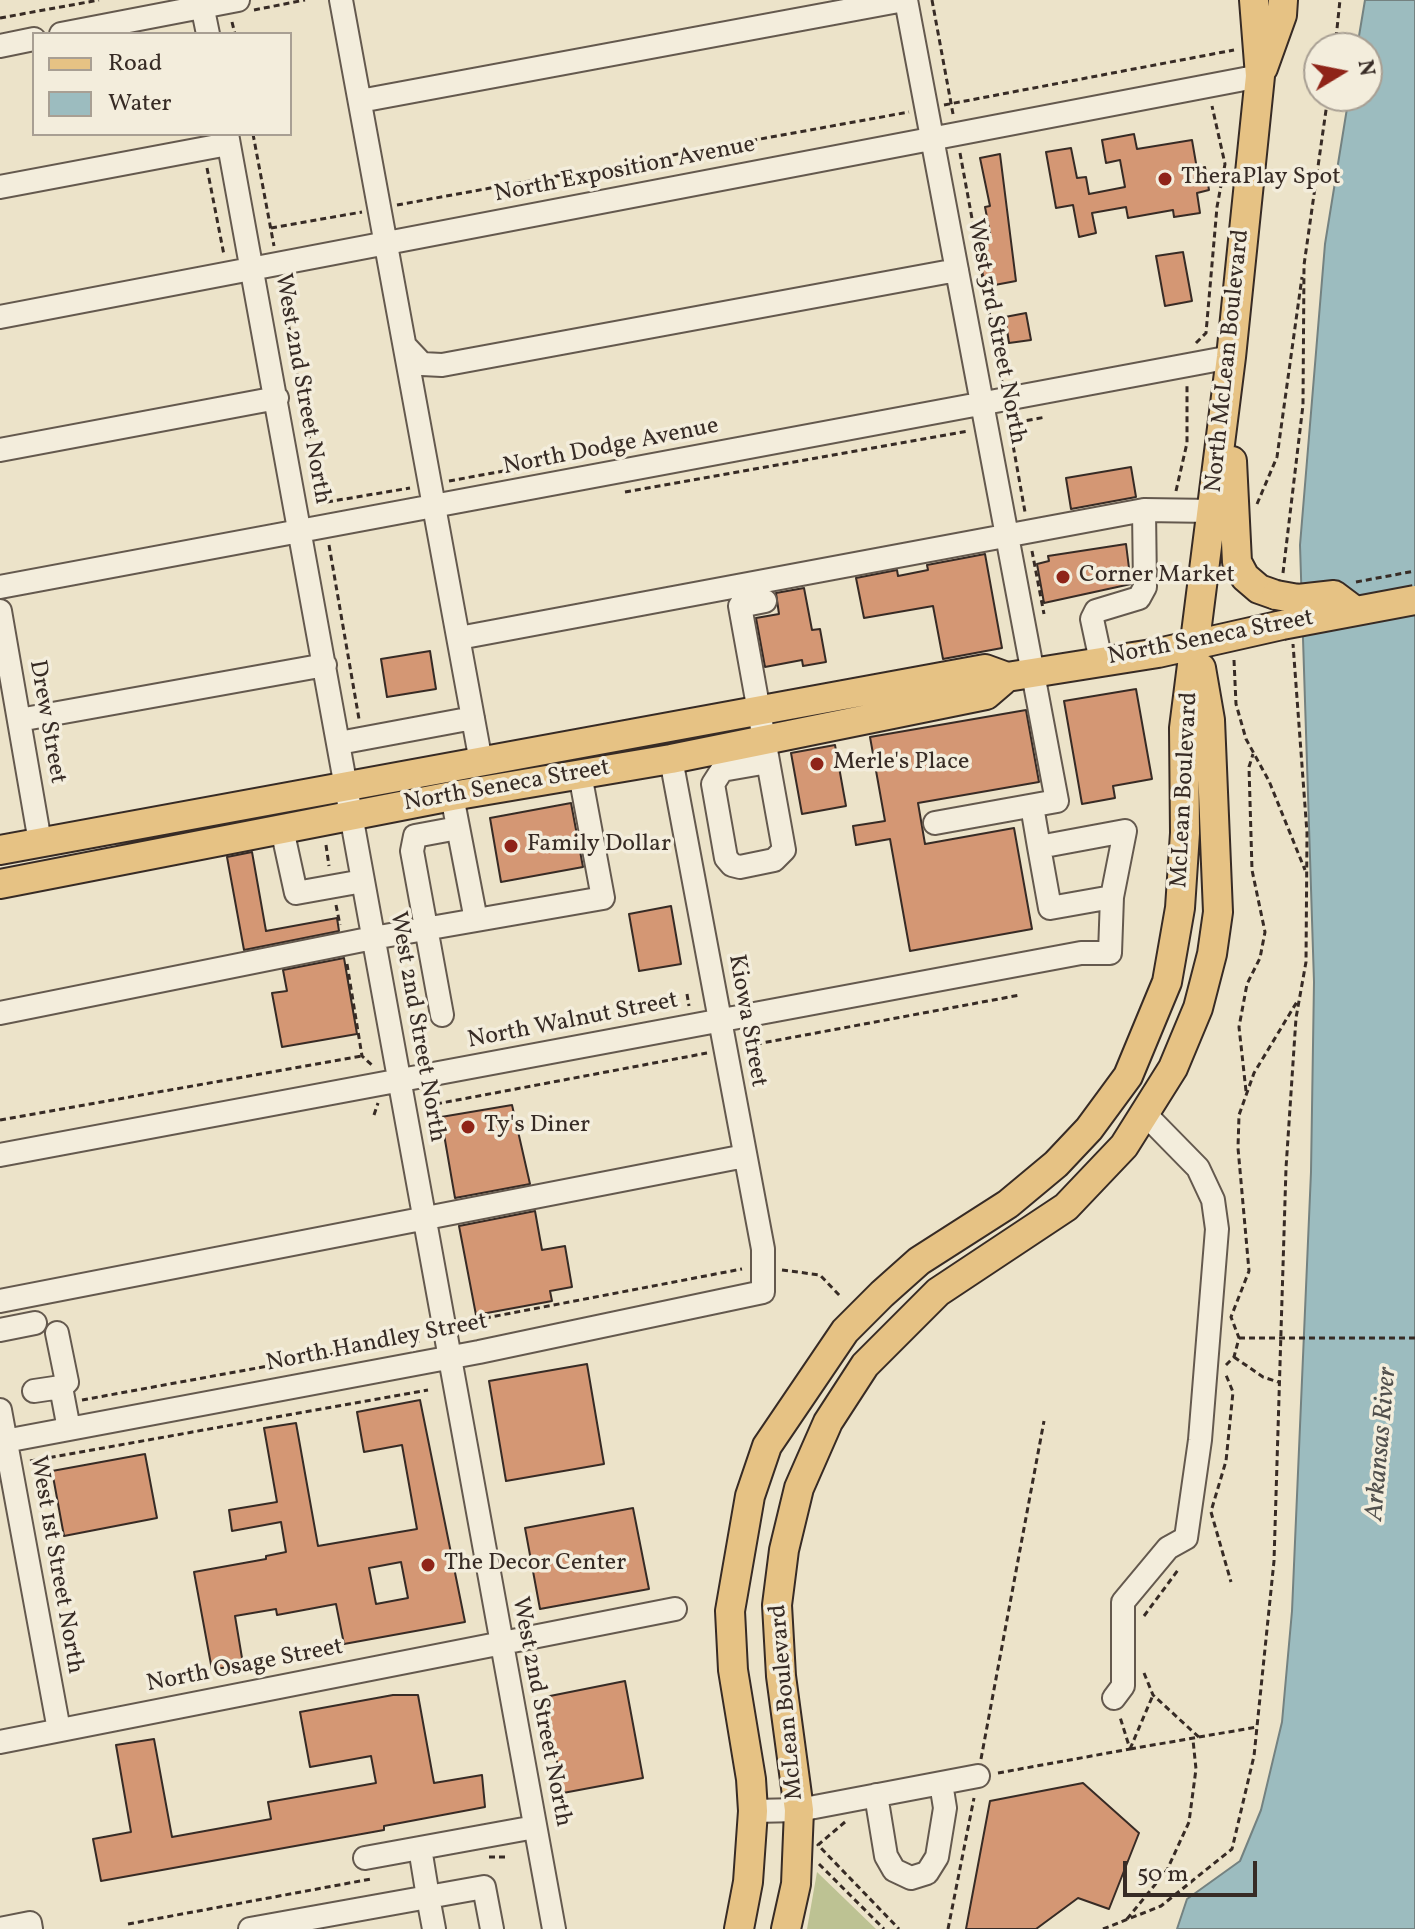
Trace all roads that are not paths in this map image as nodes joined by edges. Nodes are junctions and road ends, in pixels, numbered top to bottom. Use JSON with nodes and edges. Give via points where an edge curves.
{"nodes":[{"id":1,"x":341,"y":0,"type":"edge"},
{"id":2,"x":905,"y":0,"type":"edge"},
{"id":3,"x":1254,"y":0,"type":"edge"},
{"id":4,"x":1283,"y":0,"type":"edge"},
{"id":5,"x":202,"y":4,"type":"edge"},
{"id":6,"x":242,"y":6,"type":"edge"},
{"id":7,"x":70,"y":32,"type":"edge"},
{"id":8,"x":208,"y":32,"type":"edge"},
{"id":9,"x":32,"y":39,"type":"edge"},
{"id":10,"x":0,"y":46,"type":"edge"},
{"id":11,"x":1260,"y":76,"type":"junction"},
{"id":12,"x":360,"y":101,"type":"junction"},
{"id":13,"x":228,"y":139,"type":"edge"},
{"id":14,"x":932,"y":139,"type":"junction"},
{"id":15,"x":0,"y":187,"type":"edge"},
{"id":16,"x":386,"y":244,"type":"junction"},
{"id":17,"x":252,"y":269,"type":"junction"},
{"id":18,"x":957,"y":270,"type":"junction"},
{"id":19,"x":0,"y":317,"type":"edge"},
{"id":20,"x":406,"y":347,"type":"junction"},
{"id":21,"x":1231,"y":357,"type":"junction"},
{"id":22,"x":277,"y":398,"type":"junction"},
{"id":23,"x":996,"y":414,"type":"junction"},
{"id":24,"x":1224,"y":420,"type":"junction"},
{"id":25,"x":0,"y":450,"type":"edge"},
{"id":26,"x":435,"y":507,"type":"junction"},
{"id":27,"x":1144,"y":510,"type":"junction"},
{"id":28,"x":1213,"y":511,"type":"junction"},
{"id":29,"x":301,"y":532,"type":"junction"},
{"id":30,"x":1018,"y":535,"type":"junction"},
{"id":31,"x":0,"y":587,"type":"edge"},
{"id":32,"x":1415,"y":600,"type":"edge"},
{"id":33,"x":765,"y":601,"type":"dead end"},
{"id":34,"x":1354,"y":610,"type":"junction"},
{"id":35,"x":0,"y":611,"type":"edge"},
{"id":36,"x":459,"y":638,"type":"junction"},
{"id":37,"x":1197,"y":645,"type":"junction"},
{"id":38,"x":1101,"y":661,"type":"junction"},
{"id":39,"x":325,"y":665,"type":"junction"},
{"id":40,"x":1020,"y":675,"type":"junction"},
{"id":41,"x":759,"y":711,"type":"junction"},
{"id":42,"x":473,"y":718,"type":"junction"},
{"id":43,"x":19,"y":720,"type":"junction"},
{"id":44,"x":339,"y":743,"type":"junction"},
{"id":45,"x":766,"y":751,"type":"junction"},
{"id":46,"x":671,"y":759,"type":"junction"},
{"id":47,"x":481,"y":762,"type":"junction"},
{"id":48,"x":580,"y":774,"type":"junction"},
{"id":49,"x":346,"y":786,"type":"junction"},
{"id":50,"x":452,"y":796,"type":"junction"},
{"id":51,"x":1032,"y":806,"type":"junction"},
{"id":52,"x":351,"y":815,"type":"junction"},
{"id":53,"x":935,"y":823,"type":"dead end"},
{"id":54,"x":458,"y":828,"type":"junction"},
{"id":55,"x":282,"y":829,"type":"junction"},
{"id":56,"x":40,"y":842,"type":"junction"},
{"id":57,"x":1039,"y":847,"type":"junction"},
{"id":58,"x":0,"y":850,"type":"edge"},
{"id":59,"x":363,"y":881,"type":"junction"},
{"id":60,"x":0,"y":884,"type":"edge"},
{"id":61,"x":1112,"y":897,"type":"junction"},
{"id":62,"x":476,"y":920,"type":"junction"},
{"id":63,"x":426,"y":929,"type":"junction"},
{"id":64,"x":373,"y":938,"type":"junction"},
{"id":65,"x":0,"y":1013,"type":"edge"},
{"id":66,"x":442,"y":1015,"type":"dead end"},
{"id":67,"x":719,"y":1021,"type":"junction"},
{"id":68,"x":399,"y":1081,"type":"junction"},
{"id":69,"x":1146,"y":1115,"type":"junction"},
{"id":70,"x":0,"y":1155,"type":"edge"},
{"id":71,"x":745,"y":1156,"type":"junction"},
{"id":72,"x":423,"y":1219,"type":"junction"},
{"id":73,"x":763,"y":1292,"type":"joint"},
{"id":74,"x":0,"y":1301,"type":"edge"},
{"id":75,"x":35,"y":1323,"type":"dead end"},
{"id":76,"x":0,"y":1330,"type":"edge"},
{"id":77,"x":57,"y":1333,"type":"dead end"},
{"id":78,"x":448,"y":1358,"type":"junction"},
{"id":79,"x":34,"y":1391,"type":"dead end"},
{"id":80,"x":63,"y":1395,"type":"junction"},
{"id":81,"x":0,"y":1410,"type":"edge"},
{"id":82,"x":69,"y":1429,"type":"junction"},
{"id":83,"x":3,"y":1442,"type":"edge"},
{"id":84,"x":675,"y":1609,"type":"dead end"},
{"id":85,"x":500,"y":1644,"type":"junction"},
{"id":86,"x":1114,"y":1698,"type":"road end"},
{"id":87,"x":59,"y":1730,"type":"junction"},
{"id":88,"x":0,"y":1742,"type":"edge"},
{"id":89,"x":978,"y":1776,"type":"road end"},
{"id":90,"x":941,"y":1783,"type":"junction"},
{"id":91,"x":876,"y":1795,"type":"junction"},
{"id":92,"x":799,"y":1810,"type":"junction"},
{"id":93,"x":753,"y":1811,"type":"junction"},
{"id":94,"x":535,"y":1827,"type":"junction"},
{"id":95,"x":420,"y":1848,"type":"junction"},
{"id":96,"x":365,"y":1858,"type":"dead end"},
{"id":97,"x":428,"y":1897,"type":"junction"},
{"id":98,"x":0,"y":1929,"type":"edge"},
{"id":99,"x":31,"y":1929,"type":"edge"},
{"id":100,"x":250,"y":1929,"type":"edge"},
{"id":101,"x":434,"y":1929,"type":"edge"},
{"id":102,"x":492,"y":1929,"type":"edge"},
{"id":103,"x":554,"y":1929,"type":"edge"},
{"id":104,"x":739,"y":1929,"type":"edge"},
{"id":105,"x":786,"y":1929,"type":"edge"}],
"edges":[{"from":1,"to":12,"type":"street"},
{"from":2,"to":12,"type":"street"},
{"from":2,"to":14,"type":"street","name":"West 3rd Street North"},
{"from":3,"to":11,"type":"main road","name":"North McLean Boulevard"},
{"from":4,"to":11,"type":"main road","name":"North McLean Boulevard"},
{"from":5,"to":6,"type":"street"},
{"from":5,"to":7,"type":"street"},
{"from":5,"to":8,"type":"street"},
{"from":9,"to":10,"type":"street"},
{"from":11,"to":14,"type":"street","name":"North Exposition Avenue"},
{"from":11,"to":21,"type":"main road","name":"North McLean Boulevard"},
{"from":12,"to":16,"type":"street"},
{"from":13,"to":15,"type":"street"},
{"from":13,"to":17,"type":"street","name":"West 2nd Street North"},
{"from":14,"to":16,"type":"street","name":"North Exposition Avenue"},
{"from":14,"to":18,"type":"street","name":"West 3rd Street North"},
{"from":16,"to":17,"type":"street","name":"North Exposition Avenue"},
{"from":16,"to":20,"type":"street"},
{"from":17,"to":19,"type":"street","name":"North Exposition Avenue"},
{"from":17,"to":22,"type":"street","name":"West 2nd Street North"},
{"from":18,"to":20,"type":"street","via":[[442,365],[422,364]]},
{"from":18,"to":23,"type":"street","name":"West 3rd Street North"},
{"from":20,"to":26,"type":"street"},
{"from":21,"to":23,"type":"street","name":"North Dodge Avenue"},
{"from":21,"to":24,"type":"main road","name":"North McLean Boulevard"},
{"from":22,"to":25,"type":"street"},
{"from":22,"to":29,"type":"street","name":"West 2nd Street North"},
{"from":23,"to":26,"type":"street","name":"North Dodge Avenue"},
{"from":23,"to":30,"type":"street","name":"West 3rd Street North"},
{"from":24,"to":28,"type":"main road","name":"North McLean Boulevard"},
{"from":24,"to":34,"type":"main road","bridge":true,"via":[[1234,468],[1233,546],[1245,577],[1259,589],[1280,585],[1298,599],[1334,595]]},
{"from":26,"to":29,"type":"street","name":"North Dodge Avenue"},
{"from":26,"to":36,"type":"street"},
{"from":27,"to":28,"type":"street"},
{"from":27,"to":30,"type":"street"},
{"from":27,"to":38,"type":"street","via":[[1145,587],[1139,598],[1096,611],[1092,619]]},
{"from":28,"to":37,"type":"main road","name":"North McLean Boulevard"},
{"from":29,"to":31,"type":"street","name":"North Dodge Avenue"},
{"from":29,"to":39,"type":"street","name":"West 2nd Street North"},
{"from":30,"to":36,"type":"street"},
{"from":30,"to":40,"type":"street","name":"West 3rd Street North"},
{"from":32,"to":34,"type":"main road","name":"North Seneca Street","bridge":true},
{"from":33,"to":41,"type":"street","via":[[740,606]]},
{"from":34,"to":37,"type":"main road","name":"North Seneca Street","bridge":true},
{"from":35,"to":43,"type":"street","name":"Drew Street"},
{"from":36,"to":42,"type":"street"},
{"from":37,"to":38,"type":"main road","name":"North Seneca Street"},
{"from":37,"to":69,"type":"main road","name":"McLean Boulevard","via":[[1210,720],[1218,912],[1198,1008]]},
{"from":37,"to":93,"type":"main road","name":"McLean Boulevard","via":[[1184,728],[1180,908],[1167,982],[1128,1076],[1056,1164],[1008,1204],[919,1261],[845,1331],[767,1446],[750,1496],[730,1611]]},
{"from":38,"to":40,"type":"main road","name":"North Seneca Street"},
{"from":39,"to":43,"type":"street"},
{"from":39,"to":44,"type":"street","name":"West 2nd Street North"},
{"from":40,"to":41,"type":"main road","name":"North Seneca Street","via":[[985,669]]},
{"from":40,"to":45,"type":"main road","name":"North Seneca Street","via":[[986,695]]},
{"from":40,"to":51,"type":"street","name":"West 3rd Street North","via":[[1057,801]]},
{"from":41,"to":45,"type":"street"},
{"from":41,"to":47,"type":"main road","name":"North Seneca Street"},
{"from":42,"to":44,"type":"street"},
{"from":42,"to":47,"type":"street"},
{"from":43,"to":56,"type":"street","name":"Drew Street"},
{"from":44,"to":49,"type":"street","name":"West 2nd Street North"},
{"from":45,"to":45,"type":"street","via":[[784,850],[774,860],[732,865],[726,858],[713,784],[722,770]]},
{"from":45,"to":46,"type":"main road","name":"North Seneca Street"},
{"from":46,"to":48,"type":"main road","name":"North Seneca Street"},
{"from":46,"to":67,"type":"street","name":"Kiowa Street"},
{"from":47,"to":49,"type":"main road","name":"North Seneca Street"},
{"from":48,"to":50,"type":"main road","name":"North Seneca Street"},
{"from":48,"to":62,"type":"street","via":[[603,898]]},
{"from":49,"to":52,"type":"street","name":"West 2nd Street North"},
{"from":49,"to":56,"type":"main road","name":"North Seneca Street"},
{"from":50,"to":52,"type":"main road","name":"North Seneca Street"},
{"from":50,"to":54,"type":"street"},
{"from":51,"to":53,"type":"street"},
{"from":51,"to":57,"type":"street"},
{"from":52,"to":55,"type":"main road","name":"North Seneca Street"},
{"from":52,"to":59,"type":"street","name":"West 2nd Street North"},
{"from":54,"to":62,"type":"street"},
{"from":54,"to":63,"type":"street","via":[[415,836],[412,851]]},
{"from":55,"to":59,"type":"street","via":[[296,893]]},
{"from":55,"to":60,"type":"main road","name":"North Seneca Street"},
{"from":56,"to":58,"type":"main road","name":"North Seneca Street"},
{"from":57,"to":61,"type":"street","via":[[1050,908]]},
{"from":57,"to":61,"type":"street","via":[[1125,831]]},
{"from":59,"to":64,"type":"street","name":"West 2nd Street North"},
{"from":61,"to":67,"type":"street","name":"North Walnut Street","via":[[1110,953],[1081,953]]},
{"from":62,"to":63,"type":"street"},
{"from":63,"to":64,"type":"street"},
{"from":63,"to":66,"type":"street"},
{"from":64,"to":65,"type":"street"},
{"from":64,"to":68,"type":"street","name":"West 2nd Street North"},
{"from":67,"to":68,"type":"street","name":"North Walnut Street"},
{"from":67,"to":71,"type":"street","name":"Kiowa Street"},
{"from":68,"to":70,"type":"street","name":"North Walnut Street"},
{"from":68,"to":72,"type":"street","name":"West 2nd Street North"},
{"from":69,"to":86,"type":"street","via":[[1198,1168],[1213,1200],[1217,1229],[1200,1440],[1186,1538],[1168,1548],[1123,1602],[1123,1686]]},
{"from":69,"to":92,"type":"main road","name":"McLean Boulevard","via":[[1097,1178],[1066,1207],[928,1302],[865,1365],[828,1422],[799,1488],[777,1605]]},
{"from":71,"to":72,"type":"street"},
{"from":71,"to":73,"type":"street","name":"Kiowa Street","via":[[765,1269]]},
{"from":72,"to":74,"type":"street"},
{"from":72,"to":78,"type":"street","name":"West 2nd Street North"},
{"from":73,"to":78,"type":"street","name":"North Handley Street"},
{"from":75,"to":76,"type":"street"},
{"from":77,"to":80,"type":"street","via":[[67,1382]]},
{"from":78,"to":82,"type":"street","name":"North Handley Street"},
{"from":78,"to":85,"type":"street","name":"West 2nd Street North"},
{"from":79,"to":80,"type":"street"},
{"from":80,"to":82,"type":"street"},
{"from":81,"to":83,"type":"street","name":"West 1st Street North"},
{"from":82,"to":83,"type":"street","name":"North Handley Street"},
{"from":83,"to":87,"type":"street","name":"West 1st Street North"},
{"from":84,"to":85,"type":"street","name":"North Osage Street"},
{"from":85,"to":87,"type":"street","name":"North Osage Street"},
{"from":85,"to":94,"type":"street","name":"West 2nd Street North"},
{"from":87,"to":88,"type":"street","name":"North Osage Street"},
{"from":89,"to":90,"type":"street"},
{"from":90,"to":91,"type":"street"},
{"from":90,"to":91,"type":"street","via":[[944,1827],[937,1857],[927,1873],[911,1878],[894,1870],[886,1856]]},
{"from":91,"to":92,"type":"street"},
{"from":92,"to":93,"type":"street"},
{"from":92,"to":105,"type":"main road","name":"McLean Boulevard","via":[[796,1884]]},
{"from":93,"to":104,"type":"main road","name":"McLean Boulevard"},
{"from":94,"to":95,"type":"street"},
{"from":94,"to":103,"type":"street","name":"West 2nd Street North"},
{"from":95,"to":96,"type":"street"},
{"from":95,"to":97,"type":"street"},
{"from":97,"to":100,"type":"street"},
{"from":97,"to":101,"type":"street"},
{"from":97,"to":102,"type":"street","via":[[484,1887]]},
{"from":98,"to":99,"type":"street","via":[[30,1923]]}]}
